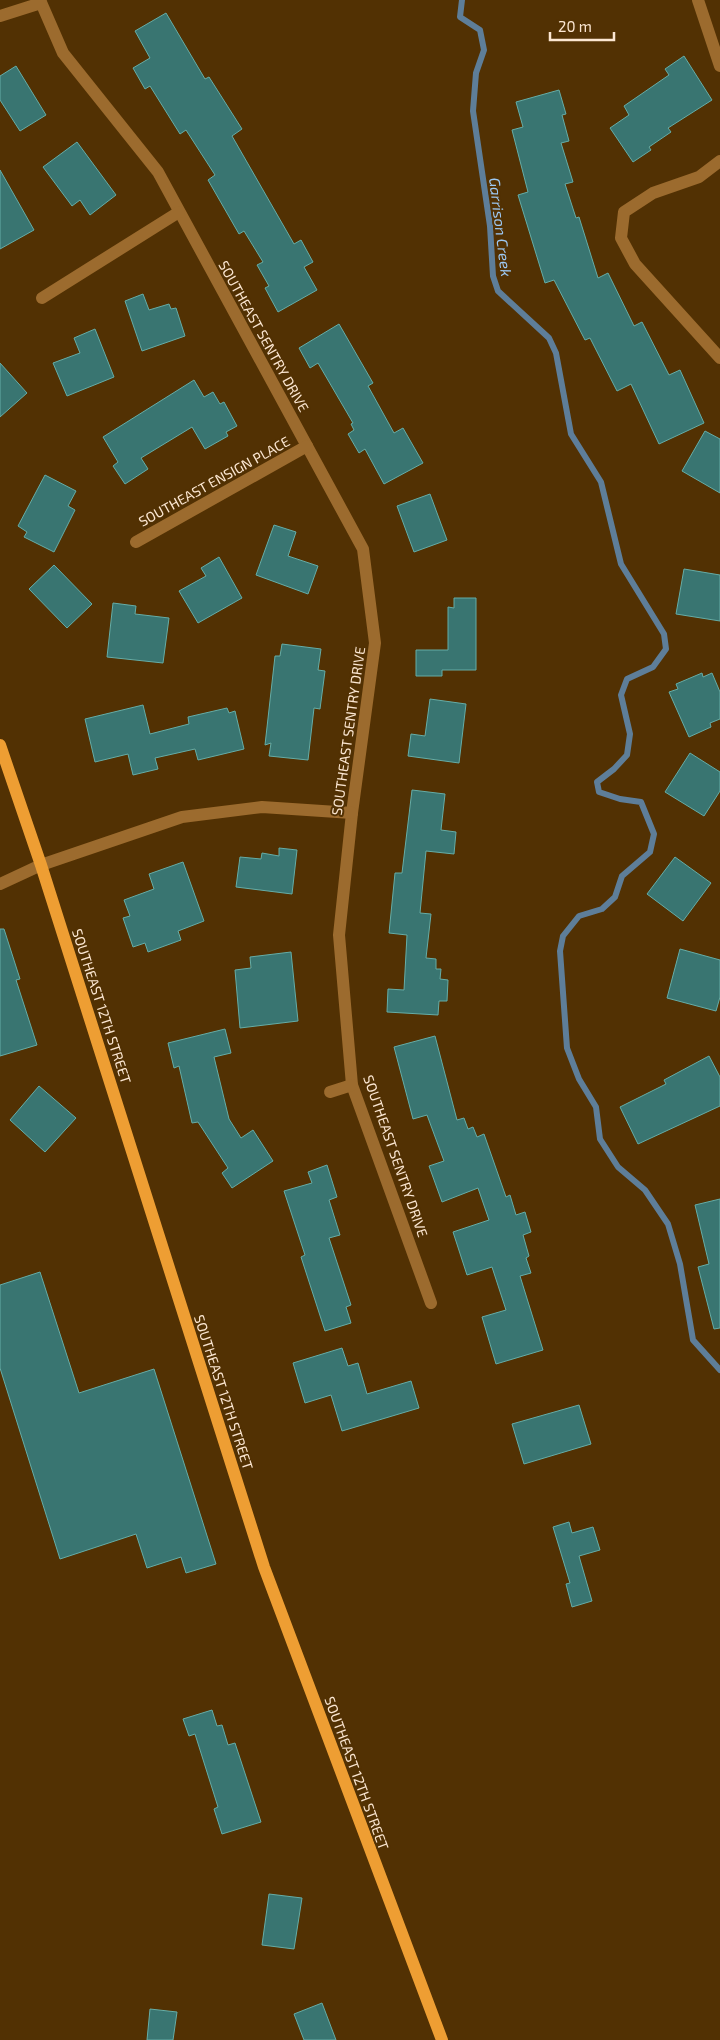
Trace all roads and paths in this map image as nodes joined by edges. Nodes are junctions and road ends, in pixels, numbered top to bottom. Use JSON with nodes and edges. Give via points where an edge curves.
{"nodes":[{"id":1,"x":698,"y":0,"type":"edge"},
{"id":2,"x":40,"y":2,"type":"edge"},
{"id":3,"x":0,"y":16,"type":"edge"},
{"id":4,"x":720,"y":66,"type":"edge"},
{"id":5,"x":720,"y":161,"type":"edge"},
{"id":6,"x":179,"y":212,"type":"junction"},
{"id":7,"x":42,"y":298,"type":"dead end"},
{"id":8,"x":720,"y":358,"type":"edge"},
{"id":9,"x":307,"y":446,"type":"junction"},
{"id":10,"x":136,"y":542,"type":"dead end"},
{"id":11,"x":0,"y":745,"type":"edge"},
{"id":12,"x":352,"y":813,"type":"junction"},
{"id":13,"x":41,"y":865,"type":"junction"},
{"id":14,"x":0,"y":884,"type":"edge"},
{"id":15,"x":352,"y":1085,"type":"junction"},
{"id":16,"x":330,"y":1092,"type":"dead end"},
{"id":17,"x":431,"y":1303,"type":"dead end"},
{"id":18,"x":442,"y":2040,"type":"edge"}],
"edges":[{"from":1,"to":4,"type":"street"},
{"from":2,"to":3,"type":"street"},
{"from":2,"to":6,"type":"street","name":"SOUTHEAST SENTRY DRIVE","via":[[63,53],[158,172]]},
{"from":5,"to":8,"type":"street","via":[[699,177],[653,193],[624,212],[621,238],[635,264]]},
{"from":6,"to":7,"type":"street"},
{"from":6,"to":9,"type":"street","name":"SOUTHEAST SENTRY DRIVE"},
{"from":9,"to":10,"type":"street","name":"SOUTHEAST ENSIGN PLACE"},
{"from":9,"to":12,"type":"street","name":"SOUTHEAST SENTRY DRIVE","via":[[363,548],[374,633]]},
{"from":11,"to":13,"type":"main road","name":"SOUTHEAST 12TH STREET"},
{"from":12,"to":13,"type":"street","via":[[262,807],[182,817]]},
{"from":12,"to":15,"type":"street","name":"SOUTHEAST SENTRY DRIVE","via":[[340,935]]},
{"from":13,"to":14,"type":"street"},
{"from":13,"to":18,"type":"main road","name":"SOUTHEAST 12TH STREET","via":[[264,1567]]},
{"from":15,"to":16,"type":"street"},
{"from":15,"to":17,"type":"street","name":"SOUTHEAST SENTRY DRIVE"}]}
